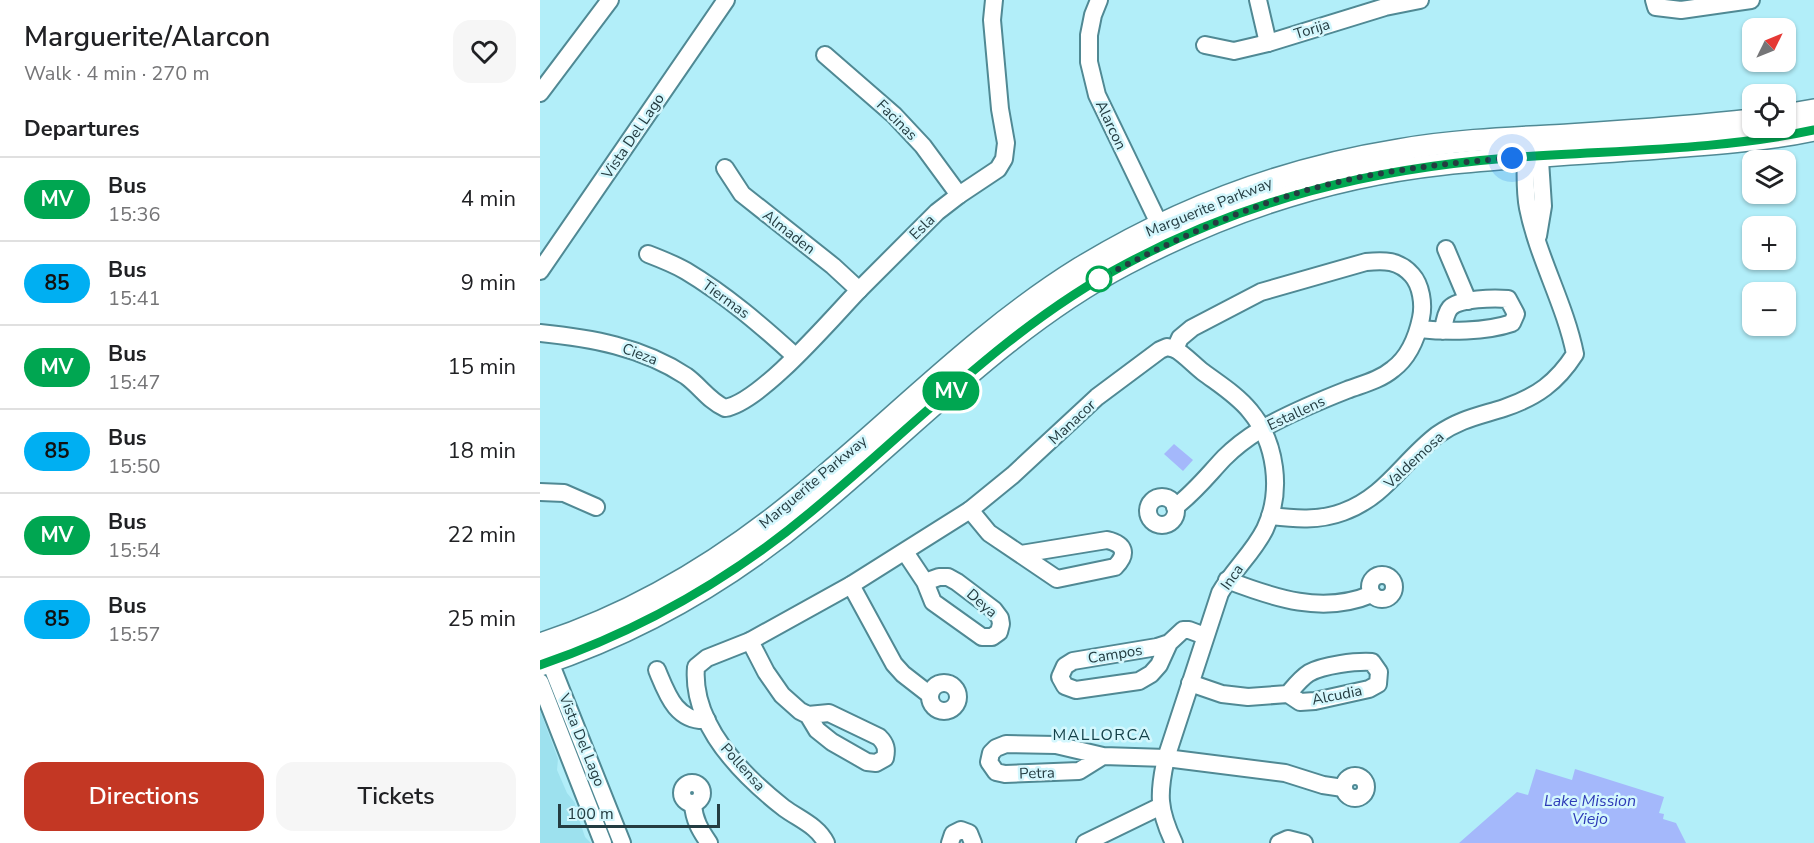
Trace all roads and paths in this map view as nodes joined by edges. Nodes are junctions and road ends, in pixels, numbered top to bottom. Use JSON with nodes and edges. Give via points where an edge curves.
{"nodes":[{"id":1,"x":610,"y":0,"type":"edge"},
{"id":2,"x":726,"y":0,"type":"edge"},
{"id":3,"x":994,"y":0,"type":"edge"},
{"id":4,"x":1099,"y":0,"type":"edge"},
{"id":5,"x":1258,"y":0,"type":"edge"},
{"id":6,"x":1420,"y":0,"type":"edge"},
{"id":7,"x":1751,"y":0,"type":"edge"},
{"id":8,"x":1655,"y":3,"type":"edge"},
{"id":9,"x":1268,"y":43,"type":"junction"},
{"id":10,"x":1204,"y":45,"type":"dead end"},
{"id":11,"x":825,"y":55,"type":"dead end"},
{"id":12,"x":540,"y":93,"type":"edge"},
{"id":13,"x":1814,"y":110,"type":"edge"},
{"id":14,"x":1796,"y":113,"type":"edge"},
{"id":15,"x":1742,"y":121,"type":"edge"},
{"id":16,"x":1814,"y":130,"type":"edge"},
{"id":17,"x":1532,"y":147,"type":"junction"},
{"id":18,"x":725,"y":168,"type":"dead end"},
{"id":19,"x":959,"y":195,"type":"junction"},
{"id":20,"x":1164,"y":234,"type":"junction"},
{"id":21,"x":1446,"y":249,"type":"dead end"},
{"id":22,"x":648,"y":254,"type":"dead end"},
{"id":23,"x":540,"y":271,"type":"edge"},
{"id":24,"x":859,"y":290,"type":"junction"},
{"id":25,"x":1468,"y":302,"type":"junction"},
{"id":26,"x":1419,"y":329,"type":"junction"},
{"id":27,"x":1443,"y":331,"type":"junction"},
{"id":28,"x":540,"y":333,"type":"edge"},
{"id":29,"x":1175,"y":349,"type":"junction"},
{"id":30,"x":795,"y":356,"type":"junction"},
{"id":31,"x":725,"y":408,"type":"joint"},
{"id":32,"x":1262,"y":429,"type":"junction"},
{"id":33,"x":540,"y":492,"type":"edge"},
{"id":34,"x":596,"y":507,"type":"dead end"},
{"id":35,"x":1175,"y":507,"type":"dead end"},
{"id":36,"x":970,"y":510,"type":"junction"},
{"id":37,"x":1270,"y":516,"type":"junction"},
{"id":38,"x":905,"y":552,"type":"junction"},
{"id":39,"x":1021,"y":554,"type":"junction"},
{"id":40,"x":1227,"y":580,"type":"junction"},
{"id":41,"x":925,"y":582,"type":"dead end"},
{"id":42,"x":851,"y":585,"type":"junction"},
{"id":43,"x":1372,"y":594,"type":"dead end"},
{"id":44,"x":1205,"y":636,"type":"junction"},
{"id":45,"x":750,"y":640,"type":"junction"},
{"id":46,"x":1169,"y":643,"type":"junction"},
{"id":47,"x":542,"y":650,"type":"edge"},
{"id":48,"x":696,"y":667,"type":"joint"},
{"id":49,"x":657,"y":670,"type":"dead end"},
{"id":50,"x":540,"y":682,"type":"edge"},
{"id":51,"x":1190,"y":683,"type":"junction"},
{"id":52,"x":1288,"y":694,"type":"junction"},
{"id":53,"x":930,"y":695,"type":"dead end"},
{"id":54,"x":808,"y":715,"type":"dead end"},
{"id":55,"x":707,"y":720,"type":"junction"},
{"id":56,"x":1103,"y":756,"type":"junction"},
{"id":57,"x":1166,"y":758,"type":"junction"},
{"id":58,"x":1343,"y":788,"type":"dead end"},
{"id":59,"x":693,"y":804,"type":"dead end"},
{"id":60,"x":1161,"y":806,"type":"junction"},
{"id":61,"x":603,"y":843,"type":"edge"},
{"id":62,"x":622,"y":843,"type":"edge"},
{"id":63,"x":709,"y":843,"type":"edge"},
{"id":64,"x":826,"y":843,"type":"edge"},
{"id":65,"x":950,"y":843,"type":"edge"},
{"id":66,"x":973,"y":843,"type":"edge"},
{"id":67,"x":1085,"y":843,"type":"edge"},
{"id":68,"x":1174,"y":843,"type":"edge"},
{"id":69,"x":1279,"y":843,"type":"edge"},
{"id":70,"x":1304,"y":843,"type":"edge"}],
"edges":[{"from":1,"to":12,"type":"street"},
{"from":2,"to":23,"type":"street","name":"Vista Del Lago"},
{"from":3,"to":19,"type":"street","name":"Esla","via":[[992,20],[1006,143],[1004,159],[998,169]]},
{"from":4,"to":20,"type":"street","name":"Alarcon","via":[[1089,35],[1089,62],[1097,95]]},
{"from":5,"to":9,"type":"street"},
{"from":6,"to":9,"type":"street","name":"Torija"},
{"from":7,"to":8,"type":"street","via":[[1681,10]]},
{"from":9,"to":10,"type":"street","name":"Torija","via":[[1234,51]]},
{"from":11,"to":19,"type":"street","name":"Facinas","via":[[894,115]]},
{"from":13,"to":14,"type":"main road"},
{"from":15,"to":17,"type":"main road","name":"Marguerite Parkway"},
{"from":16,"to":17,"type":"main road","name":"Marguerite Parkway","via":[[1735,142]]},
{"from":17,"to":20,"type":"main road","name":"Marguerite Parkway","via":[[1322,186],[1204,227]]},
{"from":17,"to":37,"type":"street","name":"Valdemosa","via":[[1537,240],[1575,354],[1564,372],[1522,401],[1455,423],[1421,449],[1375,496],[1359,505],[1322,518]]},
{"from":18,"to":24,"type":"street","name":"Almaden","via":[[742,194]]},
{"from":19,"to":24,"type":"street","name":"Esla"},
{"from":20,"to":47,"type":"main road","name":"Marguerite Parkway","via":[[997,351],[811,512],[722,578],[630,628]]},
{"from":21,"to":25,"type":"street"},
{"from":22,"to":30,"type":"street","name":"Tiermas","via":[[684,270],[721,295]]},
{"from":24,"to":30,"type":"street","name":"Esla"},
{"from":25,"to":27,"type":"street","via":[[1451,308]]},
{"from":25,"to":27,"type":"street","via":[[1508,299],[1516,315],[1512,323],[1502,326]]},
{"from":26,"to":27,"type":"street"},
{"from":26,"to":29,"type":"street","name":"Manacor","via":[[1422,312],[1417,280],[1399,264],[1384,260],[1261,292],[1192,328],[1180,338]]},
{"from":26,"to":32,"type":"street","name":"Estallens","via":[[1404,358],[1381,378],[1333,395]]},
{"from":28,"to":31,"type":"street","name":"Cieza","via":[[586,338],[650,356],[688,378]]},
{"from":29,"to":32,"type":"street","name":"Inca","via":[[1236,397]]},
{"from":29,"to":36,"type":"street","name":"Manacor","via":[[1160,350],[1097,397]]},
{"from":30,"to":31,"type":"street","name":"Esla","via":[[749,397]]},
{"from":32,"to":35,"type":"street","name":"Estallens","via":[[1225,457]]},
{"from":32,"to":37,"type":"street","name":"Inca","via":[[1274,470]]},
{"from":33,"to":34,"type":"street","via":[[564,493]]},
{"from":36,"to":38,"type":"street","name":"Manacor"},
{"from":36,"to":39,"type":"street","via":[[989,533]]},
{"from":37,"to":40,"type":"street","name":"Inca","via":[[1253,550]]},
{"from":38,"to":41,"type":"street"},
{"from":38,"to":42,"type":"street","name":"Manacor"},
{"from":39,"to":39,"type":"street","via":[[1057,579],[1115,567],[1124,555],[1121,546],[1107,540]]},
{"from":40,"to":43,"type":"street","via":[[1306,604],[1355,602]]},
{"from":40,"to":44,"type":"street","name":"Inca"},
{"from":42,"to":45,"type":"street","name":"Manacor"},
{"from":42,"to":53,"type":"street","via":[[894,663]]},
{"from":44,"to":46,"type":"street","name":"Campos","via":[[1183,630]]},
{"from":44,"to":51,"type":"street","name":"Inca"},
{"from":45,"to":48,"type":"street","name":"Manacor","via":[[707,658]]},
{"from":45,"to":54,"type":"street","via":[[782,695]]},
{"from":46,"to":46,"type":"street","name":"Campos","via":[[1073,661],[1065,666],[1060,677],[1065,686],[1076,690],[1139,681],[1159,664]]},
{"from":47,"to":62,"type":"street","name":"Vista Del Lago"},
{"from":48,"to":55,"type":"street","name":"Pollensa","via":[[695,680]]},
{"from":49,"to":55,"type":"street","via":[[671,704],[695,721]]},
{"from":50,"to":61,"type":"street","name":"Vista Del Lago"},
{"from":51,"to":52,"type":"street","name":"Alcudia","via":[[1248,698]]},
{"from":51,"to":57,"type":"street","name":"Inca"},
{"from":52,"to":52,"type":"street","name":"Alcudia","via":[[1300,702],[1369,689],[1378,684],[1379,672],[1372,662],[1361,661],[1324,668],[1309,673]]},
{"from":55,"to":64,"type":"street","name":"Pollensa","via":[[744,771],[769,796],[820,832]]},
{"from":56,"to":56,"type":"street","name":"Petra","via":[[1056,744],[1006,744],[991,753],[989,762],[996,772],[1005,774],[1079,771]]},
{"from":56,"to":57,"type":"street","name":"Petra"},
{"from":57,"to":58,"type":"street","name":"Petra","via":[[1285,773]]},
{"from":57,"to":60,"type":"street","name":"Inca"},
{"from":59,"to":63,"type":"street","via":[[699,829]]},
{"from":60,"to":67,"type":"street"},
{"from":60,"to":68,"type":"street","name":"Inca"},
{"from":65,"to":66,"type":"street","via":[[953,834],[961,830],[969,833]]},
{"from":69,"to":70,"type":"street","via":[[1288,839]]}]}
